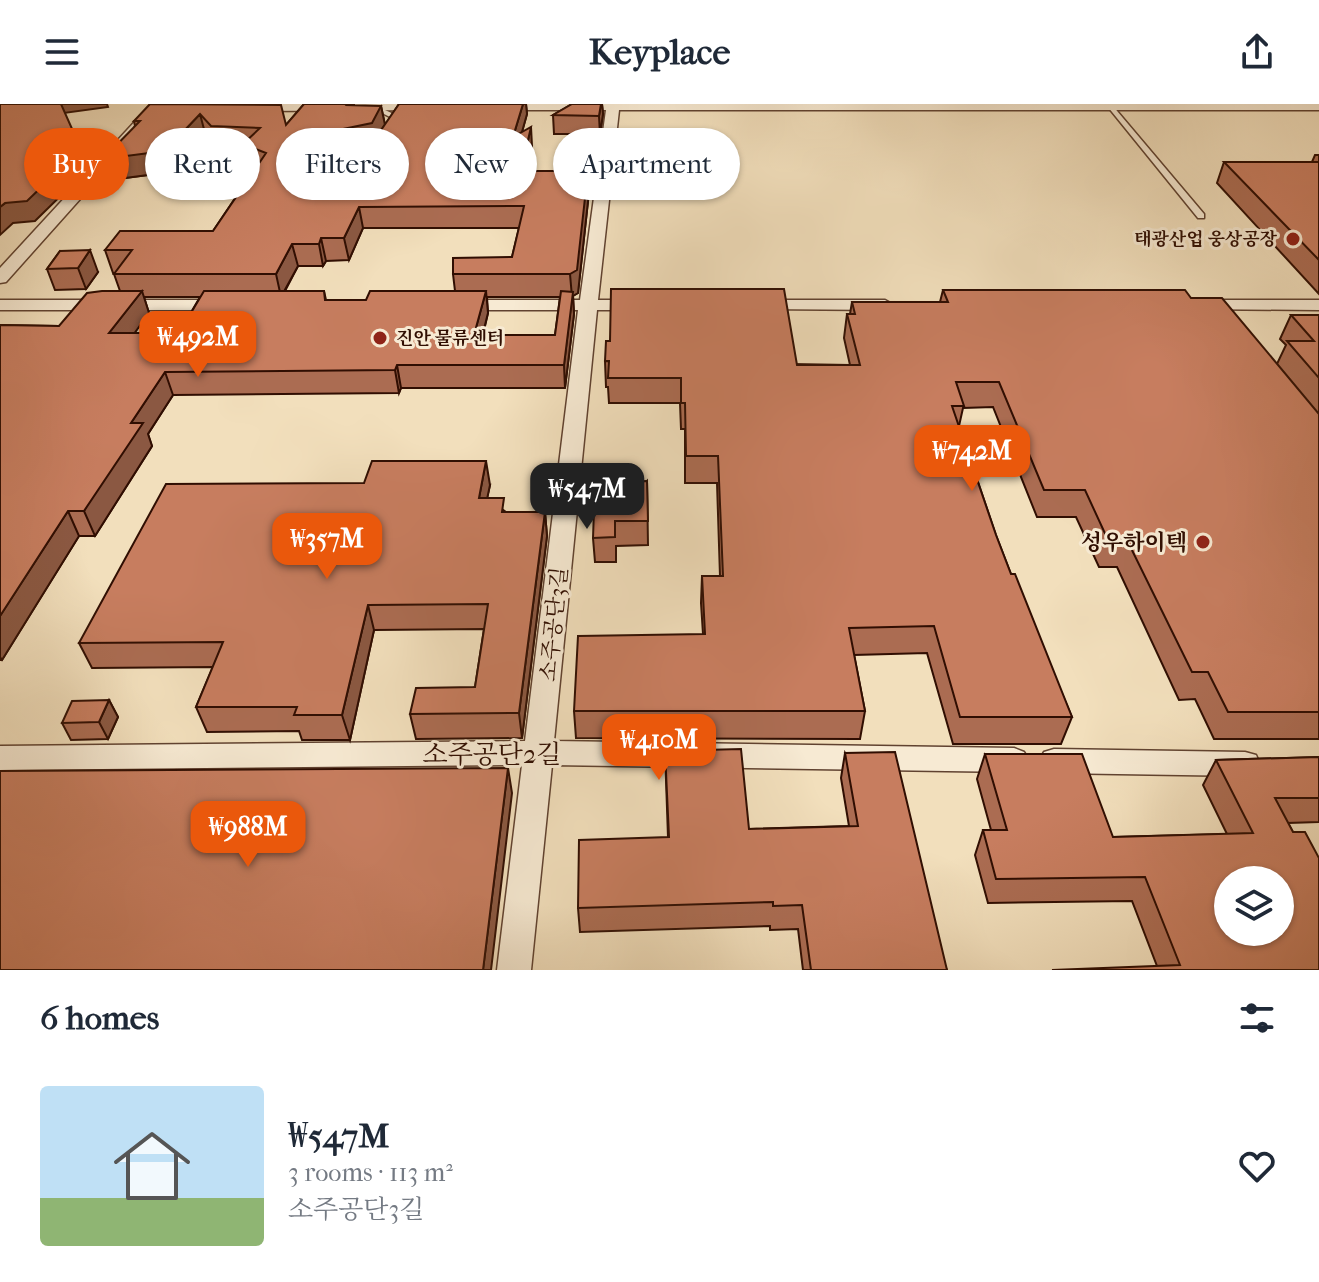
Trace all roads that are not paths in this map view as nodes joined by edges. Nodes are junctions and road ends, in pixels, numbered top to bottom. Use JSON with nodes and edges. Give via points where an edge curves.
{"nodes":[{"id":1,"x":369,"y":105,"type":"edge"},
{"id":2,"x":614,"y":105,"type":"edge"},
{"id":3,"x":1062,"y":105,"type":"edge"},
{"id":4,"x":161,"y":106,"type":"edge"},
{"id":5,"x":448,"y":106,"type":"edge"},
{"id":6,"x":478,"y":106,"type":"edge"},
{"id":7,"x":1110,"y":106,"type":"junction"},
{"id":8,"x":1319,"y":106,"type":"edge"},
{"id":9,"x":232,"y":107,"type":"edge"},
{"id":10,"x":390,"y":128,"type":"edge"},
{"id":11,"x":1201,"y":216,"type":"dead end"},
{"id":12,"x":0,"y":278,"type":"edge"},
{"id":13,"x":0,"y":305,"type":"edge"},
{"id":14,"x":254,"y":305,"type":"edge"},
{"id":15,"x":445,"y":305,"type":"edge"},
{"id":16,"x":588,"y":305,"type":"junction"},
{"id":17,"x":666,"y":305,"type":"edge"},
{"id":18,"x":728,"y":305,"type":"edge"},
{"id":19,"x":900,"y":305,"type":"edge"},
{"id":20,"x":1181,"y":305,"type":"edge"},
{"id":21,"x":1212,"y":305,"type":"junction"},
{"id":22,"x":1319,"y":305,"type":"edge"},
{"id":23,"x":1232,"y":329,"type":"edge"},
{"id":24,"x":539,"y":753,"type":"junction"},
{"id":25,"x":0,"y":758,"type":"edge"},
{"id":26,"x":1271,"y":764,"type":"edge"},
{"id":27,"x":514,"y":970,"type":"edge"}],
"edges":[{"from":1,"to":5,"type":"street"},
{"from":1,"to":9,"type":"street"},
{"from":1,"to":10,"type":"lane","via":[[396,117]]},
{"from":2,"to":3,"type":"street"},
{"from":2,"to":6,"type":"street"},
{"from":2,"to":16,"type":"street","name":"소주공단3길"},
{"from":3,"to":7,"type":"street"},
{"from":4,"to":12,"type":"street"},
{"from":7,"to":8,"type":"street"},
{"from":7,"to":11,"type":"lane"},
{"from":13,"to":14,"type":"street"},
{"from":15,"to":16,"type":"street"},
{"from":16,"to":17,"type":"street"},
{"from":16,"to":24,"type":"street","name":"소주공단3길"},
{"from":18,"to":19,"type":"street"},
{"from":20,"to":21,"type":"street"},
{"from":21,"to":22,"type":"street"},
{"from":21,"to":23,"type":"street"},
{"from":24,"to":25,"type":"street","name":"소주공단2길"},
{"from":24,"to":26,"type":"street","name":"소주공단2길"},
{"from":24,"to":27,"type":"street","name":"소주공단3길"}]}
